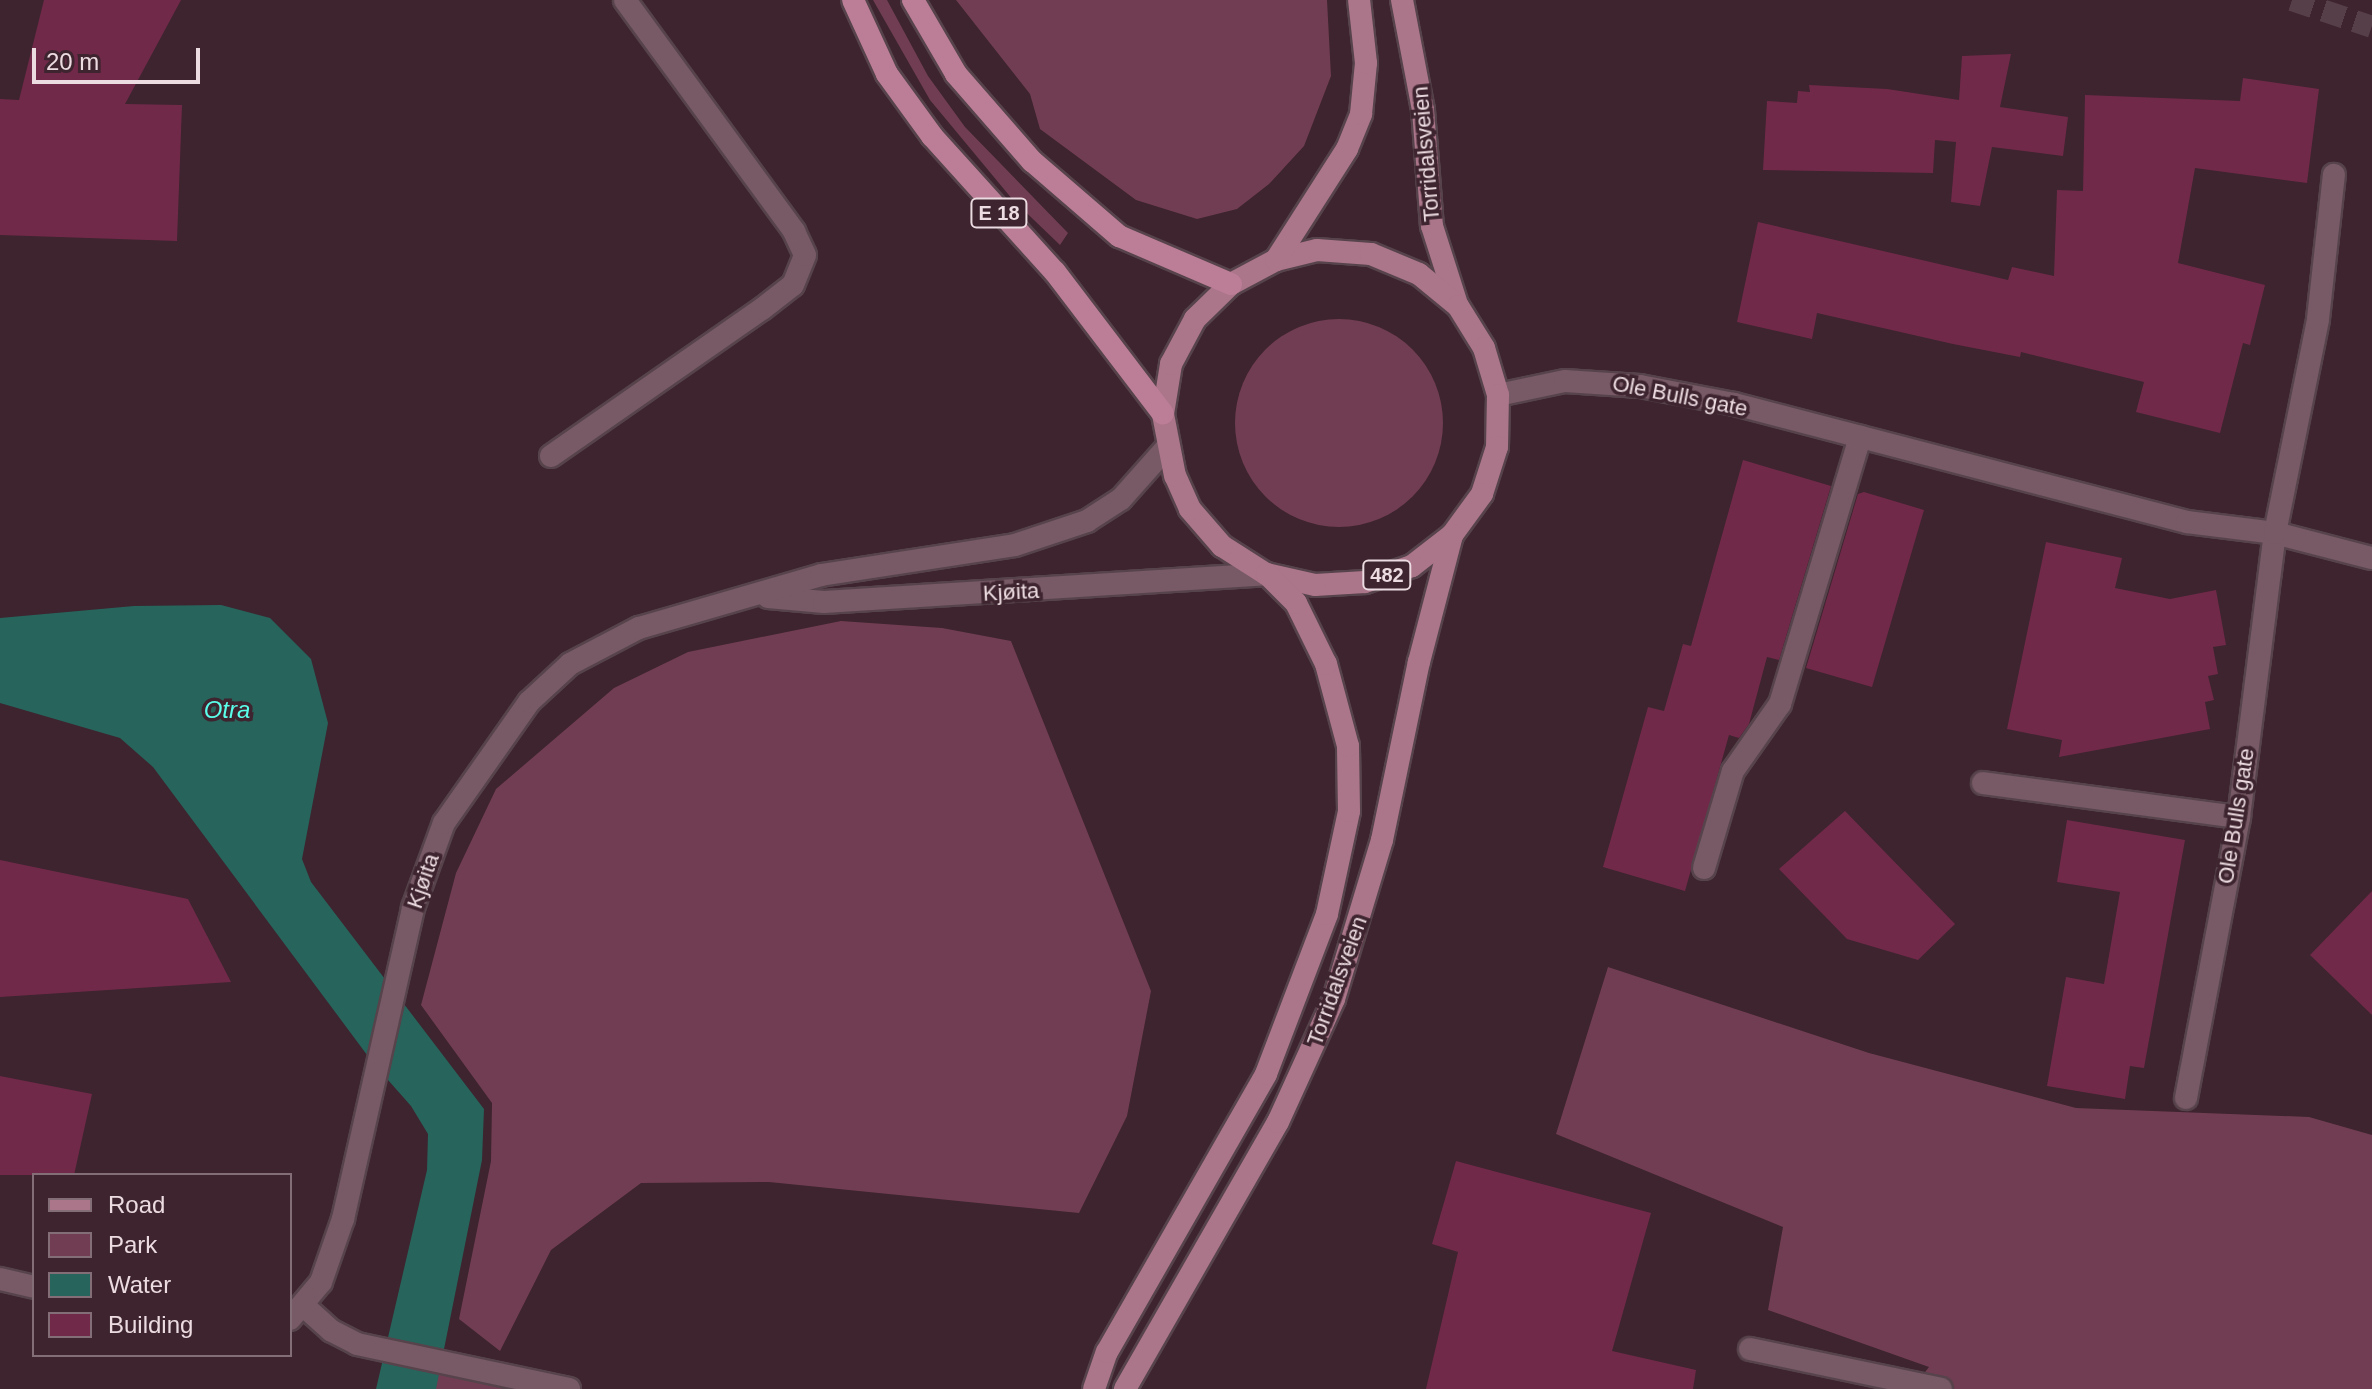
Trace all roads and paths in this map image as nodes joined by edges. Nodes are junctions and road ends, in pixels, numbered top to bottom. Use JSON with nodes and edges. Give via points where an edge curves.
{"nodes":[{"id":1,"x":625,"y":0,"type":"edge"},
{"id":2,"x":853,"y":0,"type":"edge"},
{"id":3,"x":913,"y":0,"type":"edge"},
{"id":4,"x":1359,"y":0,"type":"edge"},
{"id":5,"x":1402,"y":0,"type":"edge"},
{"id":6,"x":2334,"y":175,"type":"dead end"},
{"id":7,"x":1276,"y":260,"type":"junction"},
{"id":8,"x":1231,"y":284,"type":"junction"},
{"id":9,"x":1458,"y":306,"type":"junction"},
{"id":10,"x":1498,"y":395,"type":"junction"},
{"id":11,"x":1163,"y":414,"type":"junction"},
{"id":12,"x":1860,"y":437,"type":"junction"},
{"id":13,"x":1168,"y":446,"type":"junction"},
{"id":14,"x":551,"y":456,"type":"dead end"},
{"id":15,"x":2275,"y":533,"type":"junction"},
{"id":16,"x":1452,"y":535,"type":"junction"},
{"id":17,"x":2372,"y":558,"type":"edge"},
{"id":18,"x":1266,"y":574,"type":"junction"},
{"id":19,"x":755,"y":596,"type":"junction"},
{"id":20,"x":1983,"y":783,"type":"dead end"},
{"id":21,"x":2239,"y":817,"type":"junction"},
{"id":22,"x":1704,"y":868,"type":"dead end"},
{"id":23,"x":2186,"y":1098,"type":"dead end"},
{"id":24,"x":0,"y":1279,"type":"edge"},
{"id":25,"x":32,"y":1287,"type":"edge"},
{"id":26,"x":297,"y":1313,"type":"edge"},
{"id":27,"x":1750,"y":1349,"type":"dead end"},
{"id":28,"x":569,"y":1389,"type":"edge"},
{"id":29,"x":1094,"y":1389,"type":"edge"},
{"id":30,"x":1125,"y":1389,"type":"edge"},
{"id":31,"x":1941,"y":1389,"type":"edge"}],
"edges":[{"from":1,"to":14,"type":"street","via":[[794,231],[805,255],[793,285]]},
{"from":2,"to":11,"type":"highway","number":"E 18","via":[[887,74],[932,136],[1055,272]]},
{"from":3,"to":8,"type":"highway","number":"E 18","via":[[956,74],[1032,161],[1119,236]]},
{"from":4,"to":7,"type":"main road","number":"482","via":[[1366,63],[1361,114],[1347,149]]},
{"from":5,"to":9,"type":"main road","name":"Torridalsveien","number":"482","via":[[1423,110],[1432,226]]},
{"from":6,"to":15,"type":"street","name":"Ole Bulls gate","via":[[2318,319]]},
{"from":7,"to":8,"type":"main road","number":"482"},
{"from":7,"to":9,"type":"main road","number":"482","via":[[1317,250],[1371,254],[1419,274]]},
{"from":8,"to":11,"type":"main road","number":"482","via":[[1195,319],[1171,364]]},
{"from":9,"to":10,"type":"main road","number":"482","via":[[1484,348]]},
{"from":10,"to":12,"type":"street","name":"Ole Bulls gate","via":[[1565,381],[1611,381],[1734,404]]},
{"from":10,"to":16,"type":"main road","number":"482","via":[[1497,447],[1486,482]]},
{"from":11,"to":13,"type":"main road","number":"482"},
{"from":12,"to":15,"type":"street","name":"Ole Bulls gate","via":[[2187,522]]},
{"from":12,"to":22,"type":"street","via":[[1780,704],[1733,771]]},
{"from":13,"to":18,"type":"main road","number":"482","via":[[1190,509],[1222,546]]},
{"from":13,"to":19,"type":"street","name":"Kjøita","via":[[1121,499],[1087,521],[1050,535],[979,552],[821,575]]},
{"from":15,"to":17,"type":"street","name":"Ole Bulls gate"},
{"from":15,"to":21,"type":"street","name":"Ole Bulls gate"},
{"from":16,"to":18,"type":"main road","number":"482","via":[[1412,566],[1365,582],[1315,585]]},
{"from":16,"to":30,"type":"main road","name":"Torridalsveien","number":"482","via":[[1382,840],[1334,999],[1278,1122]]},
{"from":18,"to":19,"type":"street","name":"Kjøita","via":[[824,602]]},
{"from":18,"to":29,"type":"main road","name":"Torridalsveien","number":"482","via":[[1296,603],[1326,664],[1348,746],[1349,811],[1327,914],[1266,1074],[1107,1352]]},
{"from":19,"to":26,"type":"street","name":"Kjøita","via":[[639,628],[570,664],[529,702],[444,823],[413,908],[343,1219],[321,1282]]},
{"from":20,"to":21,"type":"street"},
{"from":21,"to":23,"type":"street","name":"Ole Bulls gate"},
{"from":24,"to":25,"type":"street"},
{"from":26,"to":28,"type":"street","via":[[357,1344]]},
{"from":27,"to":31,"type":"street"}]}
